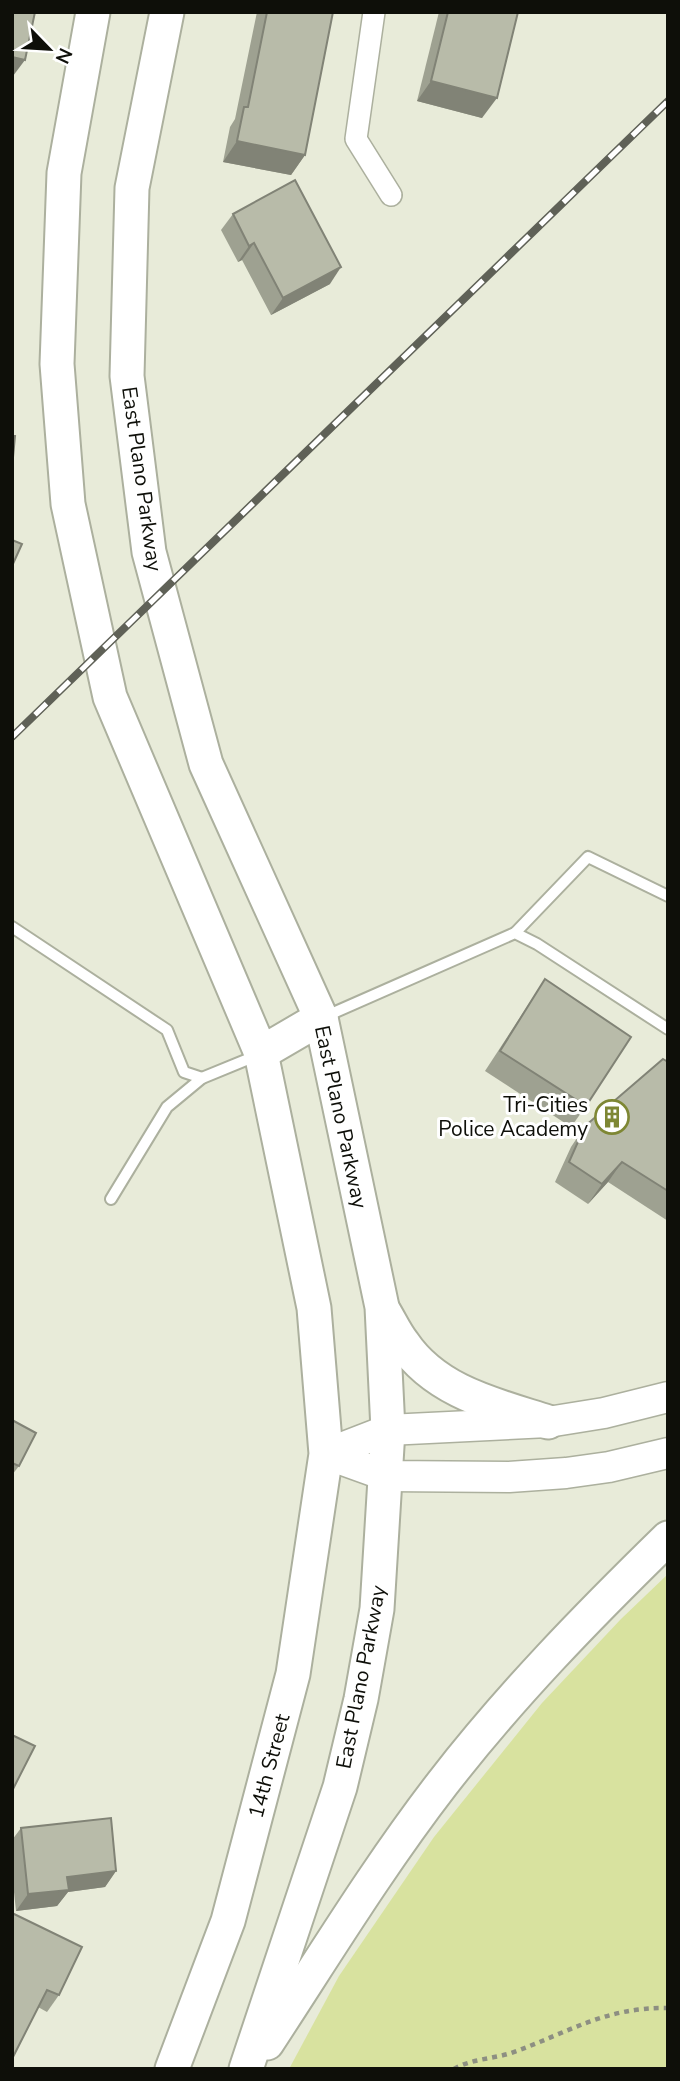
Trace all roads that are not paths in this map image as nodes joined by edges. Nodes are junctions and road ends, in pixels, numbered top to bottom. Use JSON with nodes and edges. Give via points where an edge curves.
{"nodes":[{"id":1,"x":93,"y":12,"type":"edge"},
{"id":2,"x":167,"y":12,"type":"edge"},
{"id":3,"x":374,"y":12,"type":"edge"},
{"id":4,"x":391,"y":195,"type":"dead end"},
{"id":5,"x":668,"y":895,"type":"edge"},
{"id":6,"x":12,"y":927,"type":"edge"},
{"id":7,"x":515,"y":933,"type":"junction"},
{"id":8,"x":321,"y":1018,"type":"junction"},
{"id":9,"x":668,"y":1029,"type":"edge"},
{"id":10,"x":261,"y":1053,"type":"junction"},
{"id":11,"x":202,"y":1078,"type":"junction"},
{"id":12,"x":111,"y":1199,"type":"dead end"},
{"id":13,"x":382,"y":1307,"type":"junction"},
{"id":14,"x":668,"y":1397,"type":"edge"},
{"id":15,"x":548,"y":1422,"type":"junction"},
{"id":16,"x":388,"y":1430,"type":"junction"},
{"id":17,"x":668,"y":1453,"type":"edge"},
{"id":18,"x":326,"y":1454,"type":"junction"},
{"id":19,"x":387,"y":1476,"type":"junction"},
{"id":20,"x":668,"y":1538,"type":"edge"},
{"id":21,"x":172,"y":2069,"type":"edge"},
{"id":22,"x":248,"y":2069,"type":"edge"}],
"edges":[{"from":1,"to":10,"type":"main road","via":[[64,173],[57,364],[68,503],[110,697]]},
{"from":2,"to":8,"type":"main road","name":"East Plano Parkway","via":[[132,188],[127,376],[149,552],[206,764]]},
{"from":3,"to":4,"type":"street","via":[[356,139]]},
{"from":5,"to":7,"type":"lane","via":[[588,857]]},
{"from":6,"to":11,"type":"lane","via":[[167,1030],[184,1072]]},
{"from":7,"to":8,"type":"lane"},
{"from":7,"to":9,"type":"lane"},
{"from":8,"to":10,"type":"main road"},
{"from":8,"to":13,"type":"main road","name":"East Plano Parkway"},
{"from":10,"to":11,"type":"lane"},
{"from":10,"to":18,"type":"main road","via":[[314,1308]]},
{"from":11,"to":12,"type":"lane","via":[[167,1107]]},
{"from":13,"to":15,"type":"main road","via":[[403,1344],[455,1390]]},
{"from":13,"to":16,"type":"main road","name":"East Plano Parkway"},
{"from":14,"to":15,"type":"main road"},
{"from":15,"to":16,"type":"main road"},
{"from":16,"to":18,"type":"main road"},
{"from":16,"to":19,"type":"main road","name":"East Plano Parkway"},
{"from":17,"to":19,"type":"main road","via":[[566,1473]]},
{"from":18,"to":19,"type":"main road"},
{"from":18,"to":21,"type":"main road","name":"14th Street","via":[[293,1674],[228,1921]]},
{"from":19,"to":22,"type":"main road","name":"East Plano Parkway","via":[[377,1609],[361,1699],[343,1775]]},
{"from":20,"to":22,"type":"main road","via":[[551,1657],[442,1784],[355,1905]]}]}
